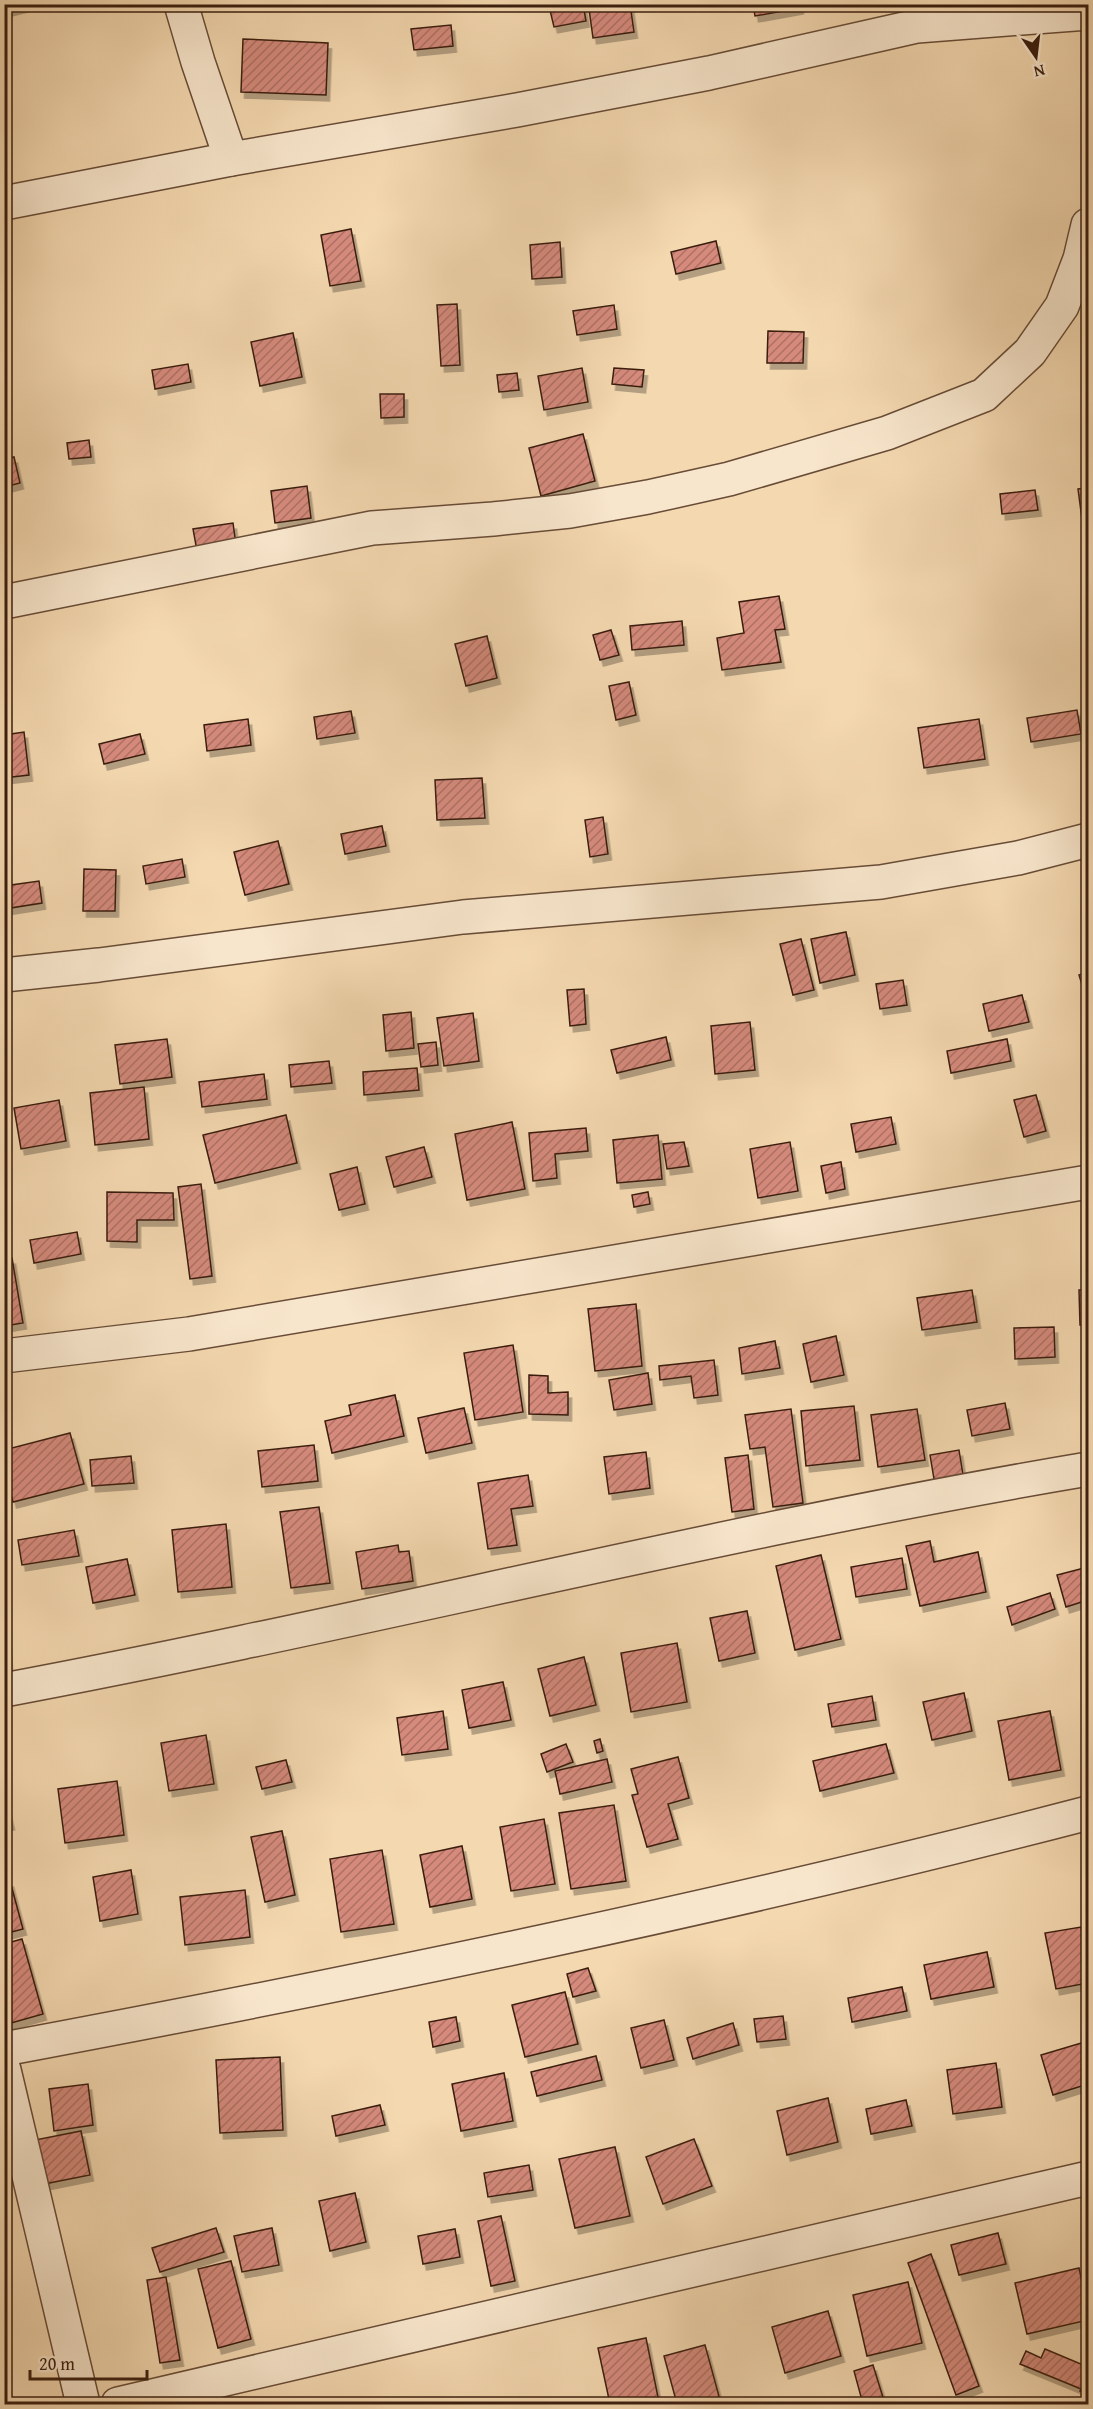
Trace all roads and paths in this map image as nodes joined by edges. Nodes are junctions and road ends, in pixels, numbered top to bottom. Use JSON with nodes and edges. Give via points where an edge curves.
{"nodes":[{"id":1,"x":181,"y":4,"type":"edge"},
{"id":2,"x":1089,"y":13,"type":"edge"},
{"id":3,"x":231,"y":159,"type":"junction"},
{"id":4,"x":6,"y":195,"type":"edge"},
{"id":5,"x":1089,"y":225,"type":"edge"},
{"id":6,"x":4,"y":602,"type":"edge"},
{"id":7,"x":1089,"y":840,"type":"edge"},
{"id":8,"x":4,"y":975,"type":"edge"},
{"id":9,"x":1089,"y":1182,"type":"edge"},
{"id":10,"x":4,"y":1356,"type":"edge"},
{"id":11,"x":1089,"y":1469,"type":"edge"},
{"id":12,"x":4,"y":1690,"type":"edge"},
{"id":13,"x":1089,"y":1814,"type":"edge"},
{"id":14,"x":4,"y":2049,"type":"edge"},
{"id":15,"x":4,"y":2070,"type":"edge"},
{"id":16,"x":1089,"y":2178,"type":"edge"},
{"id":17,"x":83,"y":2404,"type":"edge"},
{"id":18,"x":118,"y":2404,"type":"edge"}],
"edges":[{"from":1,"to":3,"type":"street"},
{"from":2,"to":3,"type":"street","via":[[917,26],[517,110]]},
{"from":3,"to":4,"type":"street"},
{"from":5,"to":6,"type":"street","via":[[1062,306],[1030,352],[984,395],[887,434],[729,479],[648,497],[570,511],[372,528]]},
{"from":7,"to":8,"type":"street","via":[[1007,860],[881,882],[463,917]]},
{"from":9,"to":10,"type":"street","via":[[201,1332]]},
{"from":11,"to":12,"type":"street","via":[[739,1534]]},
{"from":13,"to":14,"type":"street","via":[[655,1917],[263,2001]]},
{"from":15,"to":17,"type":"street"},
{"from":16,"to":18,"type":"street"}]}
